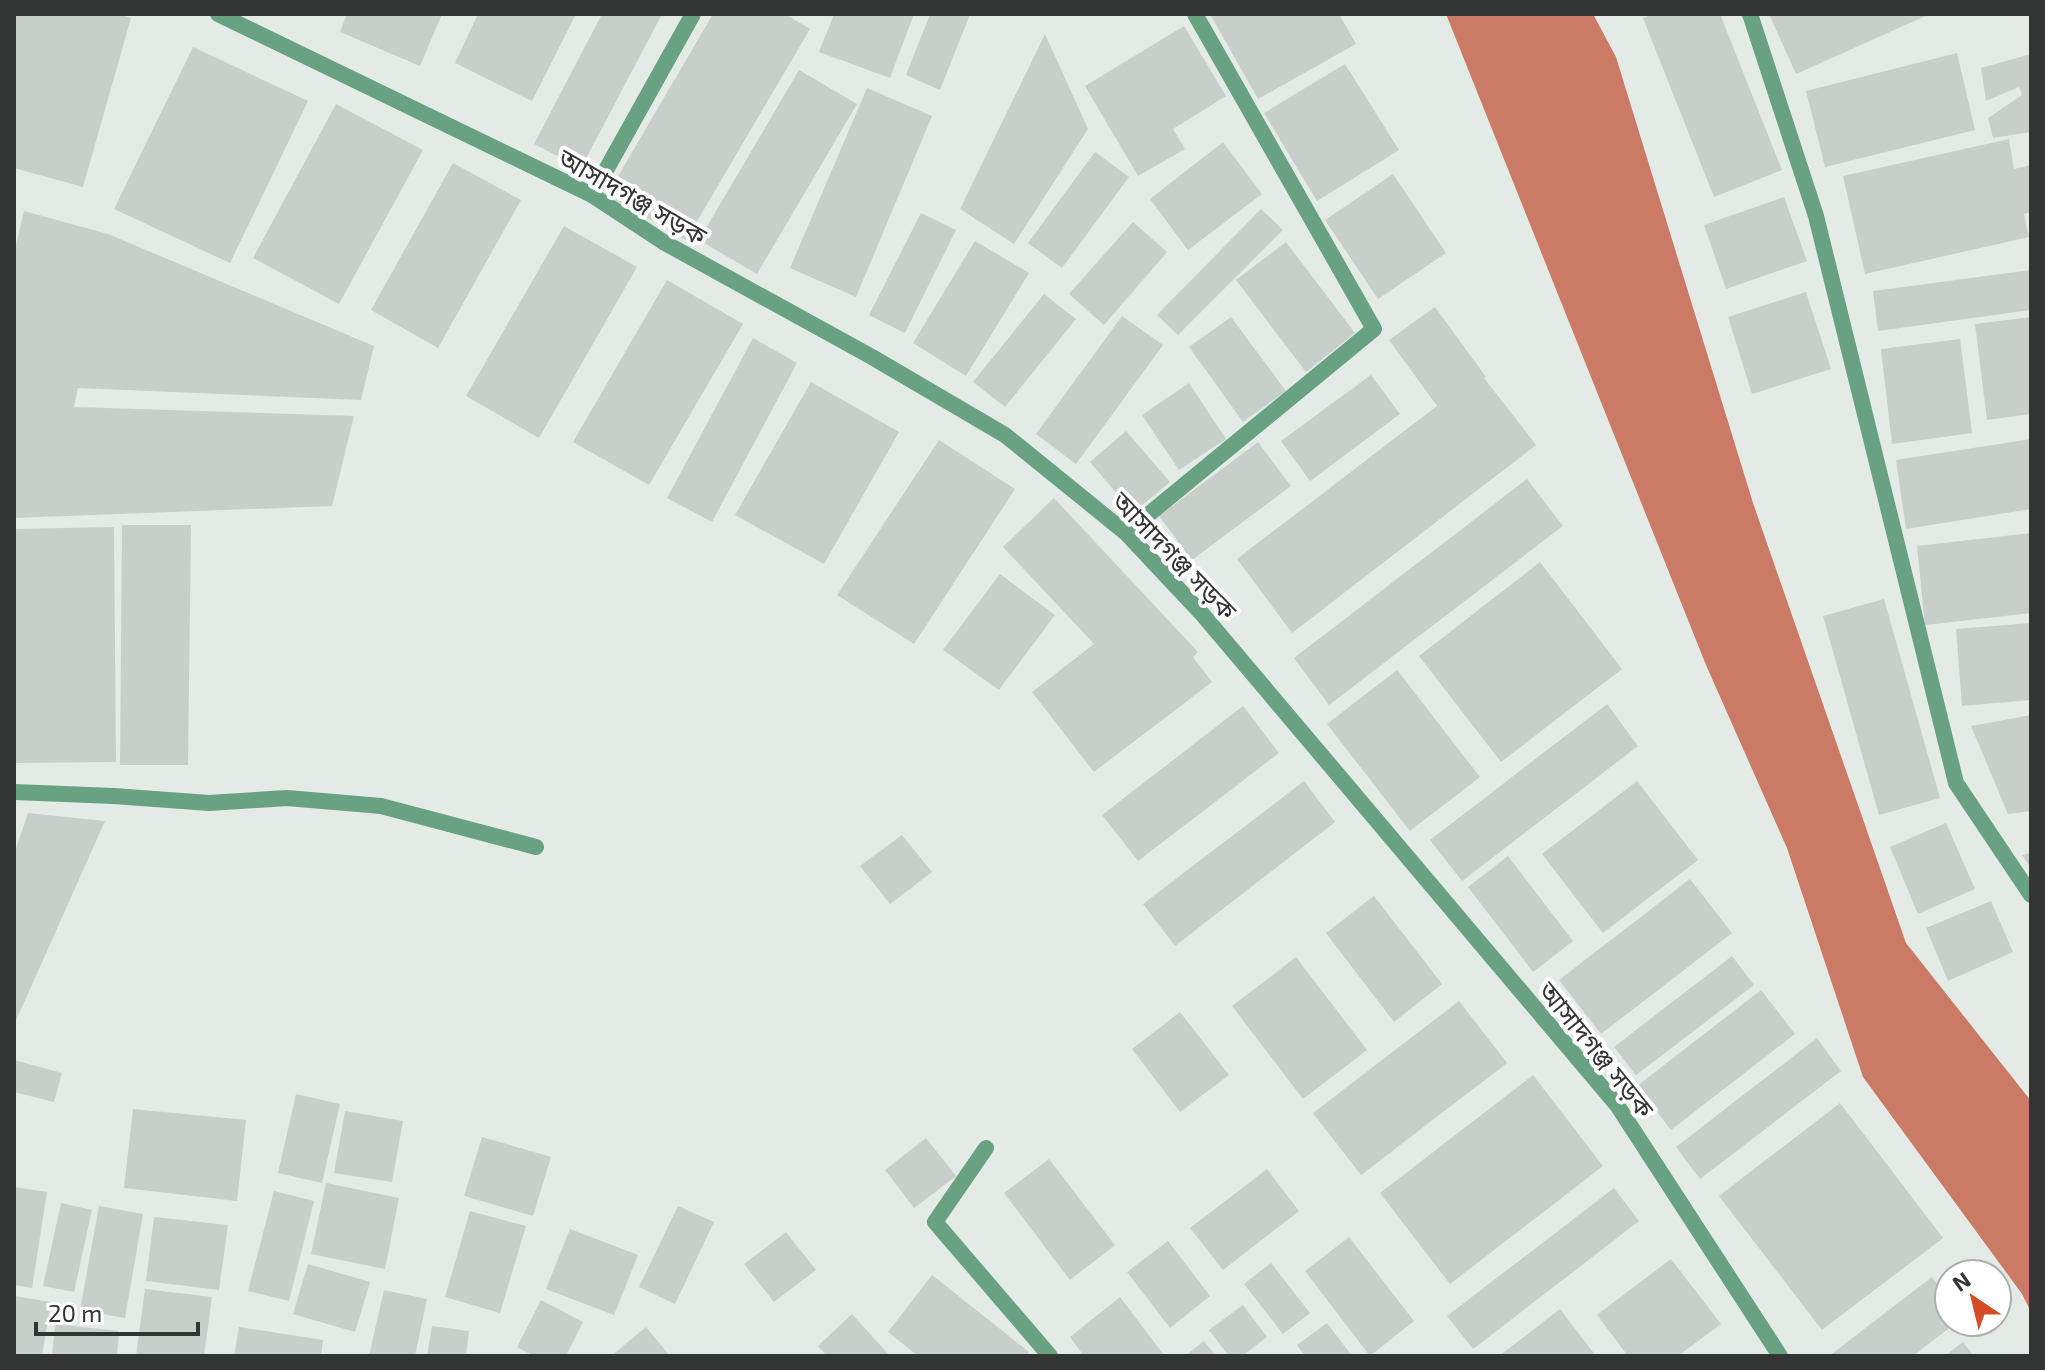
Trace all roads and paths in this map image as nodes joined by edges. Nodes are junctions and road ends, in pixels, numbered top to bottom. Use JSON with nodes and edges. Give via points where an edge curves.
{"nodes":[{"id":1,"x":218,"y":14,"type":"edge"},
{"id":2,"x":693,"y":14,"type":"edge"},
{"id":3,"x":1195,"y":14,"type":"edge"},
{"id":4,"x":1750,"y":14,"type":"edge"},
{"id":5,"x":592,"y":195,"type":"junction"},
{"id":6,"x":1126,"y":533,"type":"junction"},
{"id":7,"x":14,"y":792,"type":"edge"},
{"id":8,"x":536,"y":847,"type":"dead end"},
{"id":9,"x":2031,"y":895,"type":"edge"},
{"id":10,"x":986,"y":1148,"type":"dead end"},
{"id":11,"x":1050,"y":1356,"type":"edge"},
{"id":12,"x":1780,"y":1356,"type":"edge"}],
"edges":[{"from":1,"to":5,"type":"street","name":"আসাদগঞ্জ সড়ক"},
{"from":2,"to":5,"type":"street"},
{"from":3,"to":6,"type":"street","via":[[1374,329]]},
{"from":4,"to":9,"type":"street","via":[[1816,216],[1956,783]]},
{"from":5,"to":6,"type":"street","name":"আসাদগঞ্জ সড়ক","via":[[665,243],[1005,435]]},
{"from":6,"to":12,"type":"street","name":"আসাদগঞ্জ সড়ক","via":[[1203,615],[1617,1105]]},
{"from":7,"to":8,"type":"street","via":[[209,803],[287,798],[381,806]]},
{"from":10,"to":11,"type":"street","via":[[935,1222]]}]}
